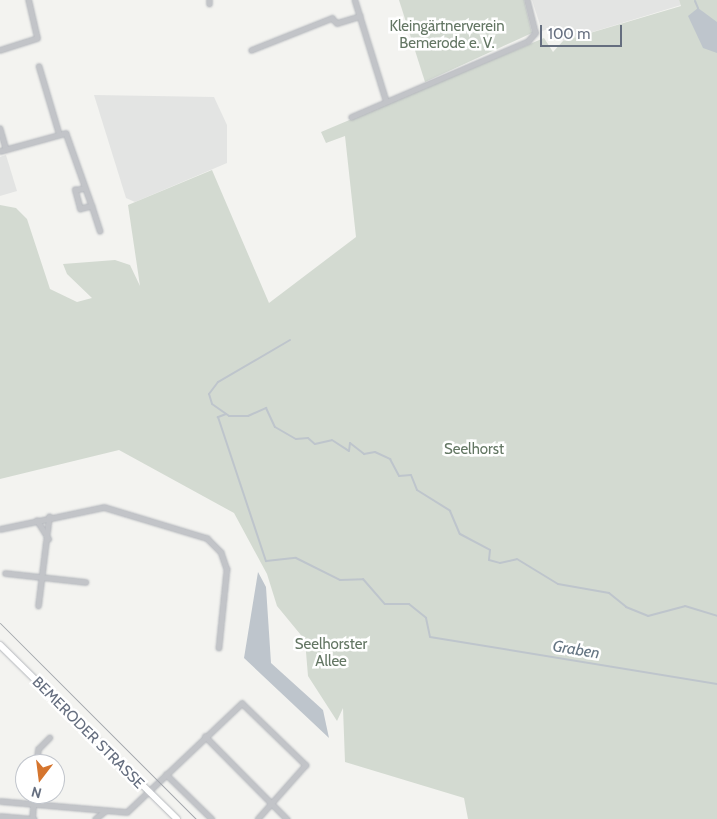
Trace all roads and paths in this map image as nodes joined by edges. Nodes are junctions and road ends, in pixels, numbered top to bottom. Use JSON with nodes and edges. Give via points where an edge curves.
{"nodes":[{"id":1,"x":28,"y":0,"type":"edge"},
{"id":2,"x":355,"y":0,"type":"edge"},
{"id":3,"x":527,"y":0,"type":"edge"},
{"id":4,"x":360,"y":16,"type":"junction"},
{"id":5,"x":0,"y":50,"type":"edge"},
{"id":6,"x":252,"y":50,"type":"dead end"},
{"id":7,"x":39,"y":66,"type":"dead end"},
{"id":8,"x":386,"y":100,"type":"junction"},
{"id":9,"x":351,"y":117,"type":"dead end"},
{"id":10,"x":0,"y":128,"type":"edge"},
{"id":11,"x":59,"y":133,"type":"junction"},
{"id":12,"x":6,"y":149,"type":"junction"},
{"id":13,"x":0,"y":151,"type":"edge"},
{"id":14,"x":84,"y":188,"type":"junction"},
{"id":15,"x":92,"y":206,"type":"junction"},
{"id":16,"x":100,"y":231,"type":"dead end"},
{"id":17,"x":49,"y":517,"type":"junction"},
{"id":18,"x":37,"y":520,"type":"junction"},
{"id":19,"x":0,"y":530,"type":"edge"},
{"id":20,"x":49,"y":538,"type":"junction"},
{"id":21,"x":5,"y":573,"type":"dead end"},
{"id":22,"x":44,"y":577,"type":"junction"},
{"id":23,"x":86,"y":582,"type":"dead end"},
{"id":24,"x":38,"y":606,"type":"dead end"},
{"id":25,"x":0,"y":645,"type":"edge"},
{"id":26,"x":219,"y":648,"type":"dead end"},
{"id":27,"x":205,"y":736,"type":"junction"},
{"id":28,"x":48,"y":738,"type":"dead end"},
{"id":29,"x":37,"y":754,"type":"edge"},
{"id":30,"x":166,"y":774,"type":"junction"},
{"id":31,"x":148,"y":792,"type":"junction"},
{"id":32,"x":0,"y":801,"type":"edge"},
{"id":33,"x":15,"y":802,"type":"edge"},
{"id":34,"x":33,"y":804,"type":"joint"},
{"id":35,"x":273,"y":804,"type":"junction"},
{"id":36,"x":105,"y":811,"type":"junction"},
{"id":37,"x":121,"y":812,"type":"junction"},
{"id":38,"x":0,"y":816,"type":"edge"},
{"id":39,"x":33,"y":819,"type":"edge"},
{"id":40,"x":95,"y":819,"type":"edge"},
{"id":41,"x":121,"y":819,"type":"edge"},
{"id":42,"x":177,"y":819,"type":"edge"},
{"id":43,"x":212,"y":819,"type":"edge"},
{"id":44,"x":258,"y":819,"type":"edge"},
{"id":45,"x":287,"y":819,"type":"edge"}],
"edges":[{"from":1,"to":5,"type":"street","via":[[37,38]]},
{"from":2,"to":4,"type":"street"},
{"from":3,"to":8,"type":"street","via":[[535,33],[528,41]]},
{"from":4,"to":6,"type":"street","via":[[338,23],[332,18]]},
{"from":4,"to":8,"type":"street"},
{"from":7,"to":11,"type":"street"},
{"from":8,"to":9,"type":"street"},
{"from":10,"to":12,"type":"street"},
{"from":11,"to":12,"type":"street"},
{"from":11,"to":14,"type":"street","via":[[68,136]]},
{"from":12,"to":13,"type":"street"},
{"from":14,"to":15,"type":"street"},
{"from":14,"to":15,"type":"street","via":[[75,190],[80,209]]},
{"from":15,"to":16,"type":"street"},
{"from":17,"to":18,"type":"street"},
{"from":17,"to":20,"type":"street"},
{"from":17,"to":26,"type":"street","via":[[104,507],[214,544],[227,569]]},
{"from":18,"to":19,"type":"street"},
{"from":18,"to":20,"type":"street"},
{"from":20,"to":22,"type":"street"},
{"from":21,"to":22,"type":"street"},
{"from":22,"to":23,"type":"street"},
{"from":22,"to":24,"type":"street"},
{"from":25,"to":31,"type":"main road","name":"BEMERODER STRASSE"},
{"from":27,"to":30,"type":"street"},
{"from":27,"to":35,"type":"street"},
{"from":27,"to":35,"type":"street","via":[[242,703],[306,766]]},
{"from":28,"to":29,"type":"street"},
{"from":30,"to":31,"type":"street"},
{"from":30,"to":43,"type":"street"},
{"from":31,"to":37,"type":"street"},
{"from":31,"to":42,"type":"main road","name":"BEMERODER STRASSE"},
{"from":32,"to":33,"type":"street"},
{"from":34,"to":36,"type":"street"},
{"from":34,"to":39,"type":"street"},
{"from":35,"to":44,"type":"street"},
{"from":35,"to":45,"type":"street"},
{"from":36,"to":37,"type":"street"},
{"from":36,"to":40,"type":"street"},
{"from":37,"to":41,"type":"street"},
{"from":38,"to":39,"type":"street"}]}
